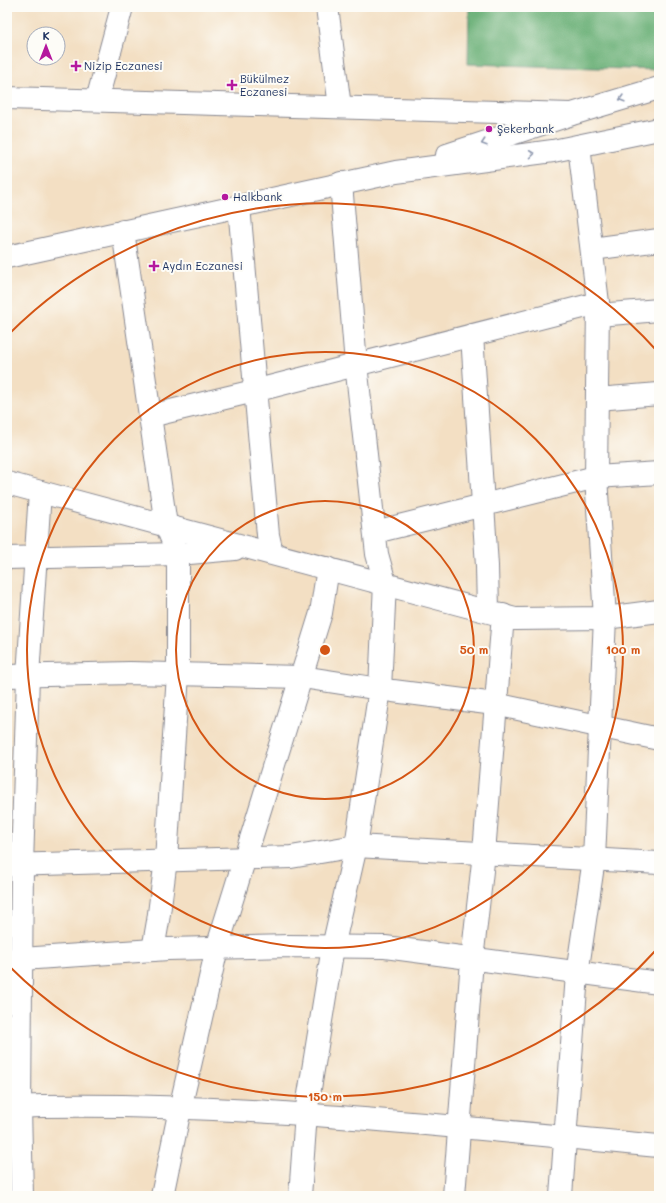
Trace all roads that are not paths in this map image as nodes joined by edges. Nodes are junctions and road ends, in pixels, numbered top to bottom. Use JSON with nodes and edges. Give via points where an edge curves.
{"nodes":[{"id":1,"x":327,"y":7,"type":"edge"},
{"id":2,"x":116,"y":8,"type":"edge"},
{"id":3,"x":659,"y":88,"type":"edge"},
{"id":4,"x":7,"y":98,"type":"edge"},
{"id":5,"x":97,"y":100,"type":"junction"},
{"id":6,"x":340,"y":107,"type":"junction"},
{"id":7,"x":572,"y":114,"type":"junction"},
{"id":8,"x":659,"y":129,"type":"edge"},
{"id":9,"x":579,"y":146,"type":"junction"},
{"id":10,"x":396,"y":172,"type":"junction"},
{"id":11,"x":341,"y":184,"type":"junction"},
{"id":12,"x":239,"y":206,"type":"junction"},
{"id":13,"x":123,"y":231,"type":"junction"},
{"id":14,"x":659,"y":240,"type":"edge"},
{"id":15,"x":592,"y":249,"type":"junction"},
{"id":16,"x":7,"y":257,"type":"edge"},
{"id":17,"x":598,"y":309,"type":"junction"},
{"id":18,"x":659,"y":310,"type":"edge"},
{"id":19,"x":472,"y":335,"type":"junction"},
{"id":20,"x":356,"y":364,"type":"junction"},
{"id":21,"x":254,"y":391,"type":"junction"},
{"id":22,"x":659,"y":394,"type":"edge"},
{"id":23,"x":597,"y":399,"type":"junction"},
{"id":24,"x":150,"y":416,"type":"junction"},
{"id":25,"x":659,"y":473,"type":"edge"},
{"id":26,"x":596,"y":477,"type":"junction"},
{"id":27,"x":7,"y":483,"type":"edge"},
{"id":28,"x":40,"y":492,"type":"junction"},
{"id":29,"x":483,"y":505,"type":"junction"},
{"id":30,"x":166,"y":525,"type":"junction"},
{"id":31,"x":375,"y":532,"type":"junction"},
{"id":32,"x":262,"y":550,"type":"junction"},
{"id":33,"x":178,"y":554,"type":"junction"},
{"id":34,"x":36,"y":557,"type":"junction"},
{"id":35,"x":7,"y":558,"type":"edge"},
{"id":36,"x":328,"y":568,"type":"junction"},
{"id":37,"x":385,"y":583,"type":"junction"},
{"id":38,"x":659,"y":611,"type":"edge"},
{"id":39,"x":495,"y":613,"type":"junction"},
{"id":40,"x":605,"y":618,"type":"junction"},
{"id":41,"x":178,"y":674,"type":"junction"},
{"id":42,"x":17,"y":676,"type":"edge"},
{"id":43,"x":302,"y":677,"type":"junction"},
{"id":44,"x":380,"y":689,"type":"junction"},
{"id":45,"x":496,"y":704,"type":"junction"},
{"id":46,"x":600,"y":725,"type":"junction"},
{"id":47,"x":659,"y":739,"type":"edge"},
{"id":48,"x":356,"y":846,"type":"junction"},
{"id":49,"x":484,"y":852,"type":"junction"},
{"id":50,"x":244,"y":858,"type":"junction"},
{"id":51,"x":166,"y":860,"type":"junction"},
{"id":52,"x":594,"y":860,"type":"junction"},
{"id":53,"x":659,"y":863,"type":"edge"},
{"id":54,"x":14,"y":865,"type":"edge"},
{"id":55,"x":333,"y":947,"type":"junction"},
{"id":56,"x":217,"y":948,"type":"junction"},
{"id":57,"x":153,"y":950,"type":"junction"},
{"id":58,"x":14,"y":960,"type":"edge"},
{"id":59,"x":472,"y":960,"type":"junction"},
{"id":60,"x":577,"y":974,"type":"junction"},
{"id":61,"x":659,"y":983,"type":"edge"},
{"id":62,"x":14,"y":1107,"type":"edge"},
{"id":63,"x":180,"y":1109,"type":"junction"},
{"id":64,"x":306,"y":1113,"type":"junction"},
{"id":65,"x":460,"y":1128,"type":"junction"},
{"id":66,"x":564,"y":1137,"type":"junction"},
{"id":67,"x":659,"y":1146,"type":"edge"},
{"id":68,"x":22,"y":1196,"type":"edge"},
{"id":69,"x":162,"y":1196,"type":"edge"},
{"id":70,"x":300,"y":1196,"type":"edge"},
{"id":71,"x":454,"y":1196,"type":"edge"},
{"id":72,"x":561,"y":1196,"type":"edge"}],
"edges":[{"from":1,"to":6,"type":"street"},
{"from":2,"to":5,"type":"street"},
{"from":3,"to":7,"type":"street","one_way":true},
{"from":4,"to":5,"type":"street"},
{"from":5,"to":6,"type":"street"},
{"from":6,"to":7,"type":"street"},
{"from":7,"to":10,"type":"street","one_way":true},
{"from":8,"to":9,"type":"street"},
{"from":10,"to":9,"type":"street","one_way":true},
{"from":9,"to":15,"type":"street"},
{"from":10,"to":11,"type":"street"},
{"from":11,"to":12,"type":"street"},
{"from":11,"to":20,"type":"street"},
{"from":12,"to":13,"type":"street"},
{"from":12,"to":21,"type":"street"},
{"from":13,"to":16,"type":"street"},
{"from":13,"to":24,"type":"street"},
{"from":14,"to":15,"type":"street"},
{"from":15,"to":17,"type":"street"},
{"from":17,"to":18,"type":"street"},
{"from":17,"to":19,"type":"street"},
{"from":17,"to":23,"type":"street"},
{"from":19,"to":20,"type":"street"},
{"from":19,"to":29,"type":"street"},
{"from":20,"to":21,"type":"street"},
{"from":20,"to":31,"type":"street"},
{"from":21,"to":24,"type":"street"},
{"from":21,"to":32,"type":"street","via":[[268,535]]},
{"from":22,"to":23,"type":"street"},
{"from":23,"to":26,"type":"street"},
{"from":24,"to":30,"type":"street"},
{"from":25,"to":26,"type":"street"},
{"from":26,"to":29,"type":"street"},
{"from":26,"to":40,"type":"street"},
{"from":27,"to":28,"type":"street"},
{"from":28,"to":30,"type":"street"},
{"from":28,"to":34,"type":"street"},
{"from":29,"to":31,"type":"street"},
{"from":29,"to":39,"type":"street"},
{"from":30,"to":32,"type":"street"},
{"from":30,"to":33,"type":"street"},
{"from":31,"to":37,"type":"street"},
{"from":32,"to":33,"type":"street"},
{"from":32,"to":36,"type":"street"},
{"from":33,"to":34,"type":"street"},
{"from":33,"to":41,"type":"street"},
{"from":34,"to":35,"type":"street"},
{"from":34,"to":42,"type":"street"},
{"from":36,"to":37,"type":"street"},
{"from":36,"to":43,"type":"street","via":[[321,613]]},
{"from":37,"to":39,"type":"street"},
{"from":37,"to":44,"type":"street"},
{"from":38,"to":40,"type":"street"},
{"from":39,"to":40,"type":"street","via":[[515,619]]},
{"from":39,"to":45,"type":"street"},
{"from":40,"to":46,"type":"street"},
{"from":41,"to":42,"type":"street"},
{"from":41,"to":43,"type":"street"},
{"from":41,"to":51,"type":"street"},
{"from":42,"to":54,"type":"street"},
{"from":43,"to":44,"type":"street"},
{"from":43,"to":50,"type":"street"},
{"from":44,"to":45,"type":"street"},
{"from":44,"to":48,"type":"street"},
{"from":45,"to":46,"type":"street"},
{"from":45,"to":49,"type":"street"},
{"from":46,"to":47,"type":"street"},
{"from":46,"to":52,"type":"street"},
{"from":48,"to":49,"type":"street"},
{"from":48,"to":50,"type":"street","via":[[291,857]]},
{"from":48,"to":55,"type":"street"},
{"from":49,"to":52,"type":"street"},
{"from":49,"to":59,"type":"street"},
{"from":50,"to":51,"type":"street"},
{"from":50,"to":56,"type":"street"},
{"from":51,"to":54,"type":"street"},
{"from":51,"to":57,"type":"street"},
{"from":52,"to":53,"type":"street"},
{"from":52,"to":60,"type":"street"},
{"from":54,"to":58,"type":"street"},
{"from":55,"to":56,"type":"street"},
{"from":55,"to":59,"type":"street","via":[[385,948]]},
{"from":55,"to":64,"type":"street"},
{"from":56,"to":57,"type":"street"},
{"from":56,"to":63,"type":"street"},
{"from":57,"to":58,"type":"street"},
{"from":58,"to":62,"type":"street"},
{"from":59,"to":60,"type":"street"},
{"from":59,"to":65,"type":"street"},
{"from":60,"to":61,"type":"street"},
{"from":60,"to":66,"type":"street"},
{"from":62,"to":63,"type":"street"},
{"from":62,"to":68,"type":"street"},
{"from":63,"to":64,"type":"street"},
{"from":63,"to":69,"type":"street"},
{"from":64,"to":65,"type":"street"},
{"from":64,"to":70,"type":"street"},
{"from":65,"to":66,"type":"street"},
{"from":65,"to":71,"type":"street"},
{"from":66,"to":67,"type":"street"},
{"from":66,"to":72,"type":"street"}]}
